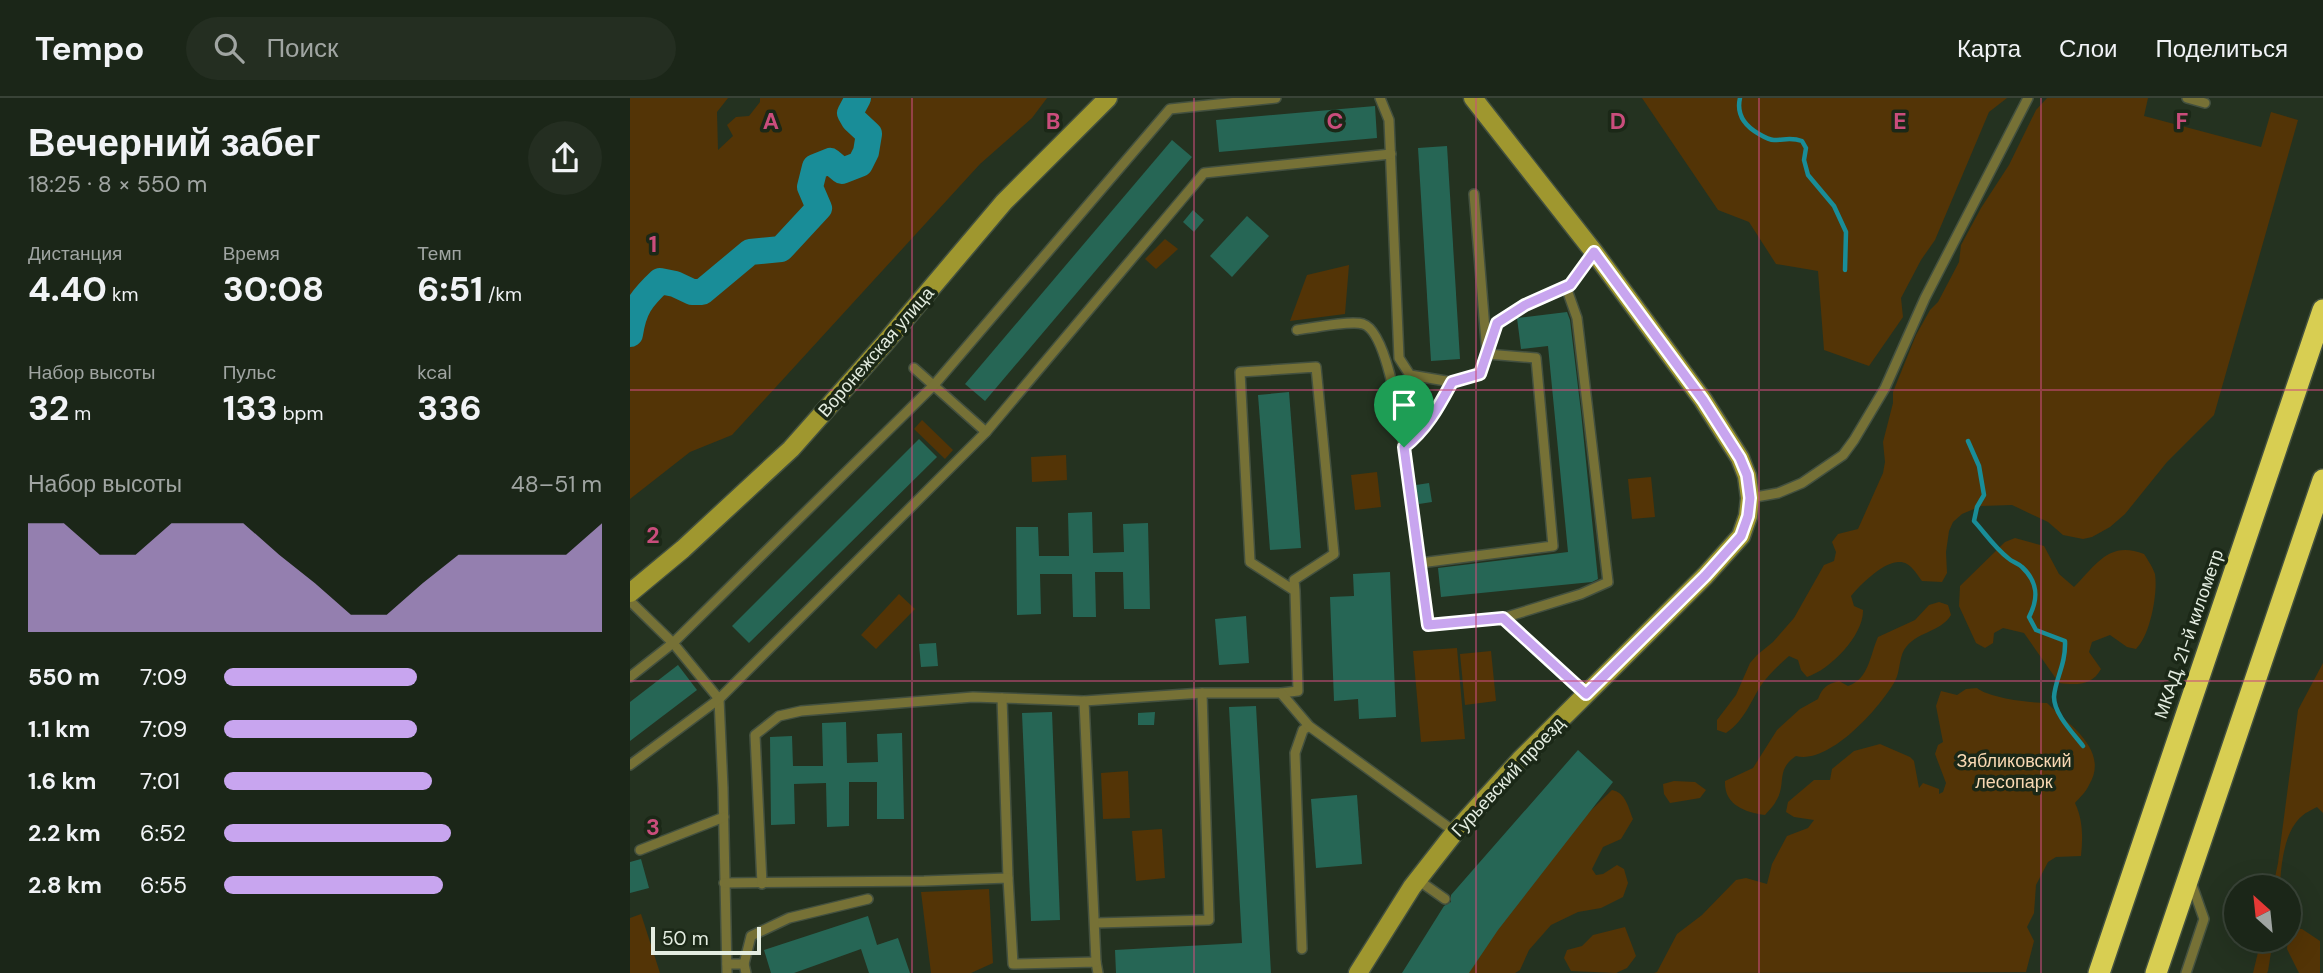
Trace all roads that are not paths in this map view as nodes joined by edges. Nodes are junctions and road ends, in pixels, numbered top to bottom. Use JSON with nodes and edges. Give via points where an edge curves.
{"nodes":[{"id":1,"x":1108,"y":98,"type":"edge"},
{"id":2,"x":1276,"y":98,"type":"edge"},
{"id":3,"x":1380,"y":98,"type":"edge"},
{"id":4,"x":1473,"y":98,"type":"edge"},
{"id":5,"x":2028,"y":98,"type":"edge"},
{"id":6,"x":2187,"y":98,"type":"edge"},
{"id":7,"x":2205,"y":103,"type":"dead end"},
{"id":8,"x":1391,"y":154,"type":"junction"},
{"id":9,"x":1474,"y":194,"type":"dead end"},
{"id":10,"x":1594,"y":252,"type":"junction"},
{"id":11,"x":1566,"y":287,"type":"junction"},
{"id":12,"x":2323,"y":310,"type":"edge"},
{"id":13,"x":1297,"y":330,"type":"dead end"},
{"id":14,"x":1487,"y":354,"type":"junction"},
{"id":15,"x":914,"y":368,"type":"dead end"},
{"id":16,"x":1452,"y":382,"type":"junction"},
{"id":17,"x":934,"y":385,"type":"junction"},
{"id":18,"x":986,"y":432,"type":"junction"},
{"id":19,"x":1404,"y":447,"type":"junction"},
{"id":20,"x":2323,"y":480,"type":"edge"},
{"id":21,"x":1750,"y":498,"type":"junction"},
{"id":22,"x":1420,"y":563,"type":"junction"},
{"id":23,"x":1295,"y":591,"type":"junction"},
{"id":24,"x":630,"y":593,"type":"edge"},
{"id":25,"x":630,"y":601,"type":"edge"},
{"id":26,"x":1503,"y":618,"type":"junction"},
{"id":27,"x":673,"y":643,"type":"junction"},
{"id":28,"x":630,"y":677,"type":"edge"},
{"id":29,"x":1202,"y":693,"type":"junction"},
{"id":30,"x":1281,"y":693,"type":"junction"},
{"id":31,"x":1586,"y":694,"type":"junction"},
{"id":32,"x":1002,"y":698,"type":"junction"},
{"id":33,"x":719,"y":699,"type":"junction"},
{"id":34,"x":1084,"y":701,"type":"junction"},
{"id":35,"x":1309,"y":726,"type":"junction"},
{"id":36,"x":630,"y":765,"type":"edge"},
{"id":37,"x":724,"y":817,"type":"junction"},
{"id":38,"x":1455,"y":832,"type":"junction"},
{"id":39,"x":640,"y":850,"type":"dead end"},
{"id":40,"x":2188,"y":875,"type":"junction"},
{"id":41,"x":1008,"y":878,"type":"junction"},
{"id":42,"x":1418,"y":880,"type":"junction"},
{"id":43,"x":724,"y":883,"type":"junction"},
{"id":44,"x":762,"y":884,"type":"junction"},
{"id":45,"x":868,"y":899,"type":"dead end"},
{"id":46,"x":1445,"y":900,"type":"dead end"},
{"id":47,"x":1095,"y":923,"type":"junction"},
{"id":48,"x":1302,"y":949,"type":"dead end"},
{"id":49,"x":1096,"y":962,"type":"junction"},
{"id":50,"x":727,"y":968,"type":"edge"},
{"id":51,"x":745,"y":969,"type":"edge"},
{"id":52,"x":1098,"y":973,"type":"edge"},
{"id":53,"x":1358,"y":973,"type":"edge"},
{"id":54,"x":2099,"y":973,"type":"edge"},
{"id":55,"x":2156,"y":973,"type":"edge"},
{"id":56,"x":2186,"y":973,"type":"edge"}],
"edges":[{"from":1,"to":24,"type":"street","name":"Воронежская улица","via":[[1004,202],[791,449]]},
{"from":2,"to":17,"type":"lane","via":[[1170,109]]},
{"from":3,"to":8,"type":"lane","via":[[1389,120]]},
{"from":4,"to":10,"type":"street"},
{"from":5,"to":21,"type":"lane","via":[[1925,298],[1885,388],[1854,440],[1843,455],[1802,484]]},
{"from":6,"to":7,"type":"lane"},
{"from":8,"to":16,"type":"lane","via":[[1399,358],[1410,375]]},
{"from":8,"to":18,"type":"lane","via":[[1204,173]]},
{"from":9,"to":14,"type":"lane"},
{"from":10,"to":11,"type":"lane"},
{"from":10,"to":21,"type":"street","name":"Гурьевский проезд","via":[[1740,458]]},
{"from":11,"to":14,"type":"lane","via":[[1497,323]]},
{"from":11,"to":26,"type":"lane","via":[[1577,318],[1608,582]]},
{"from":12,"to":54,"type":"highway","name":"МКАД, 21-й километр"},
{"from":13,"to":19,"type":"lane","via":[[1361,323],[1372,329],[1393,386]]},
{"from":14,"to":16,"type":"lane","via":[[1480,374]]},
{"from":14,"to":22,"type":"lane","via":[[1536,358],[1553,546]]},
{"from":15,"to":17,"type":"lane"},
{"from":16,"to":19,"type":"lane","via":[[1434,415]]},
{"from":17,"to":18,"type":"lane"},
{"from":17,"to":27,"type":"lane"},
{"from":18,"to":33,"type":"lane"},
{"from":19,"to":22,"type":"lane"},
{"from":20,"to":40,"type":"highway"},
{"from":21,"to":31,"type":"street","name":"Гурьевский проезд","via":[[1741,536]]},
{"from":22,"to":26,"type":"lane","via":[[1428,625]]},
{"from":23,"to":23,"type":"lane","via":[[1294,580],[1334,554],[1316,367],[1240,372],[1250,562]]},
{"from":23,"to":30,"type":"lane","via":[[1298,691]]},
{"from":25,"to":27,"type":"lane"},
{"from":26,"to":31,"type":"lane"},
{"from":27,"to":28,"type":"lane"},
{"from":27,"to":33,"type":"lane"},
{"from":29,"to":30,"type":"lane"},
{"from":29,"to":34,"type":"lane"},
{"from":29,"to":47,"type":"lane","via":[[1209,920]]},
{"from":30,"to":35,"type":"lane"},
{"from":31,"to":38,"type":"street","name":"Гурьевский проезд"},
{"from":32,"to":34,"type":"lane"},
{"from":32,"to":41,"type":"lane"},
{"from":32,"to":44,"type":"lane","via":[[779,716],[755,735]]},
{"from":33,"to":36,"type":"lane"},
{"from":33,"to":37,"type":"lane"},
{"from":34,"to":47,"type":"lane"},
{"from":35,"to":38,"type":"lane"},
{"from":35,"to":48,"type":"lane","via":[[1295,753]]},
{"from":37,"to":39,"type":"lane"},
{"from":37,"to":43,"type":"lane"},
{"from":38,"to":42,"type":"street","name":"Гурьевский проезд"},
{"from":40,"to":55,"type":"highway"},
{"from":40,"to":56,"type":"lane","via":[[2204,919]]},
{"from":41,"to":44,"type":"lane"},
{"from":41,"to":49,"type":"lane","via":[[1013,964]]},
{"from":42,"to":46,"type":"lane"},
{"from":42,"to":53,"type":"street","name":"Гурьевский проезд"},
{"from":43,"to":44,"type":"lane"},
{"from":43,"to":50,"type":"lane"},
{"from":45,"to":51,"type":"lane","via":[[789,918],[751,936]]},
{"from":47,"to":49,"type":"lane"},
{"from":49,"to":52,"type":"lane"},
{"from":50,"to":51,"type":"lane"}]}
